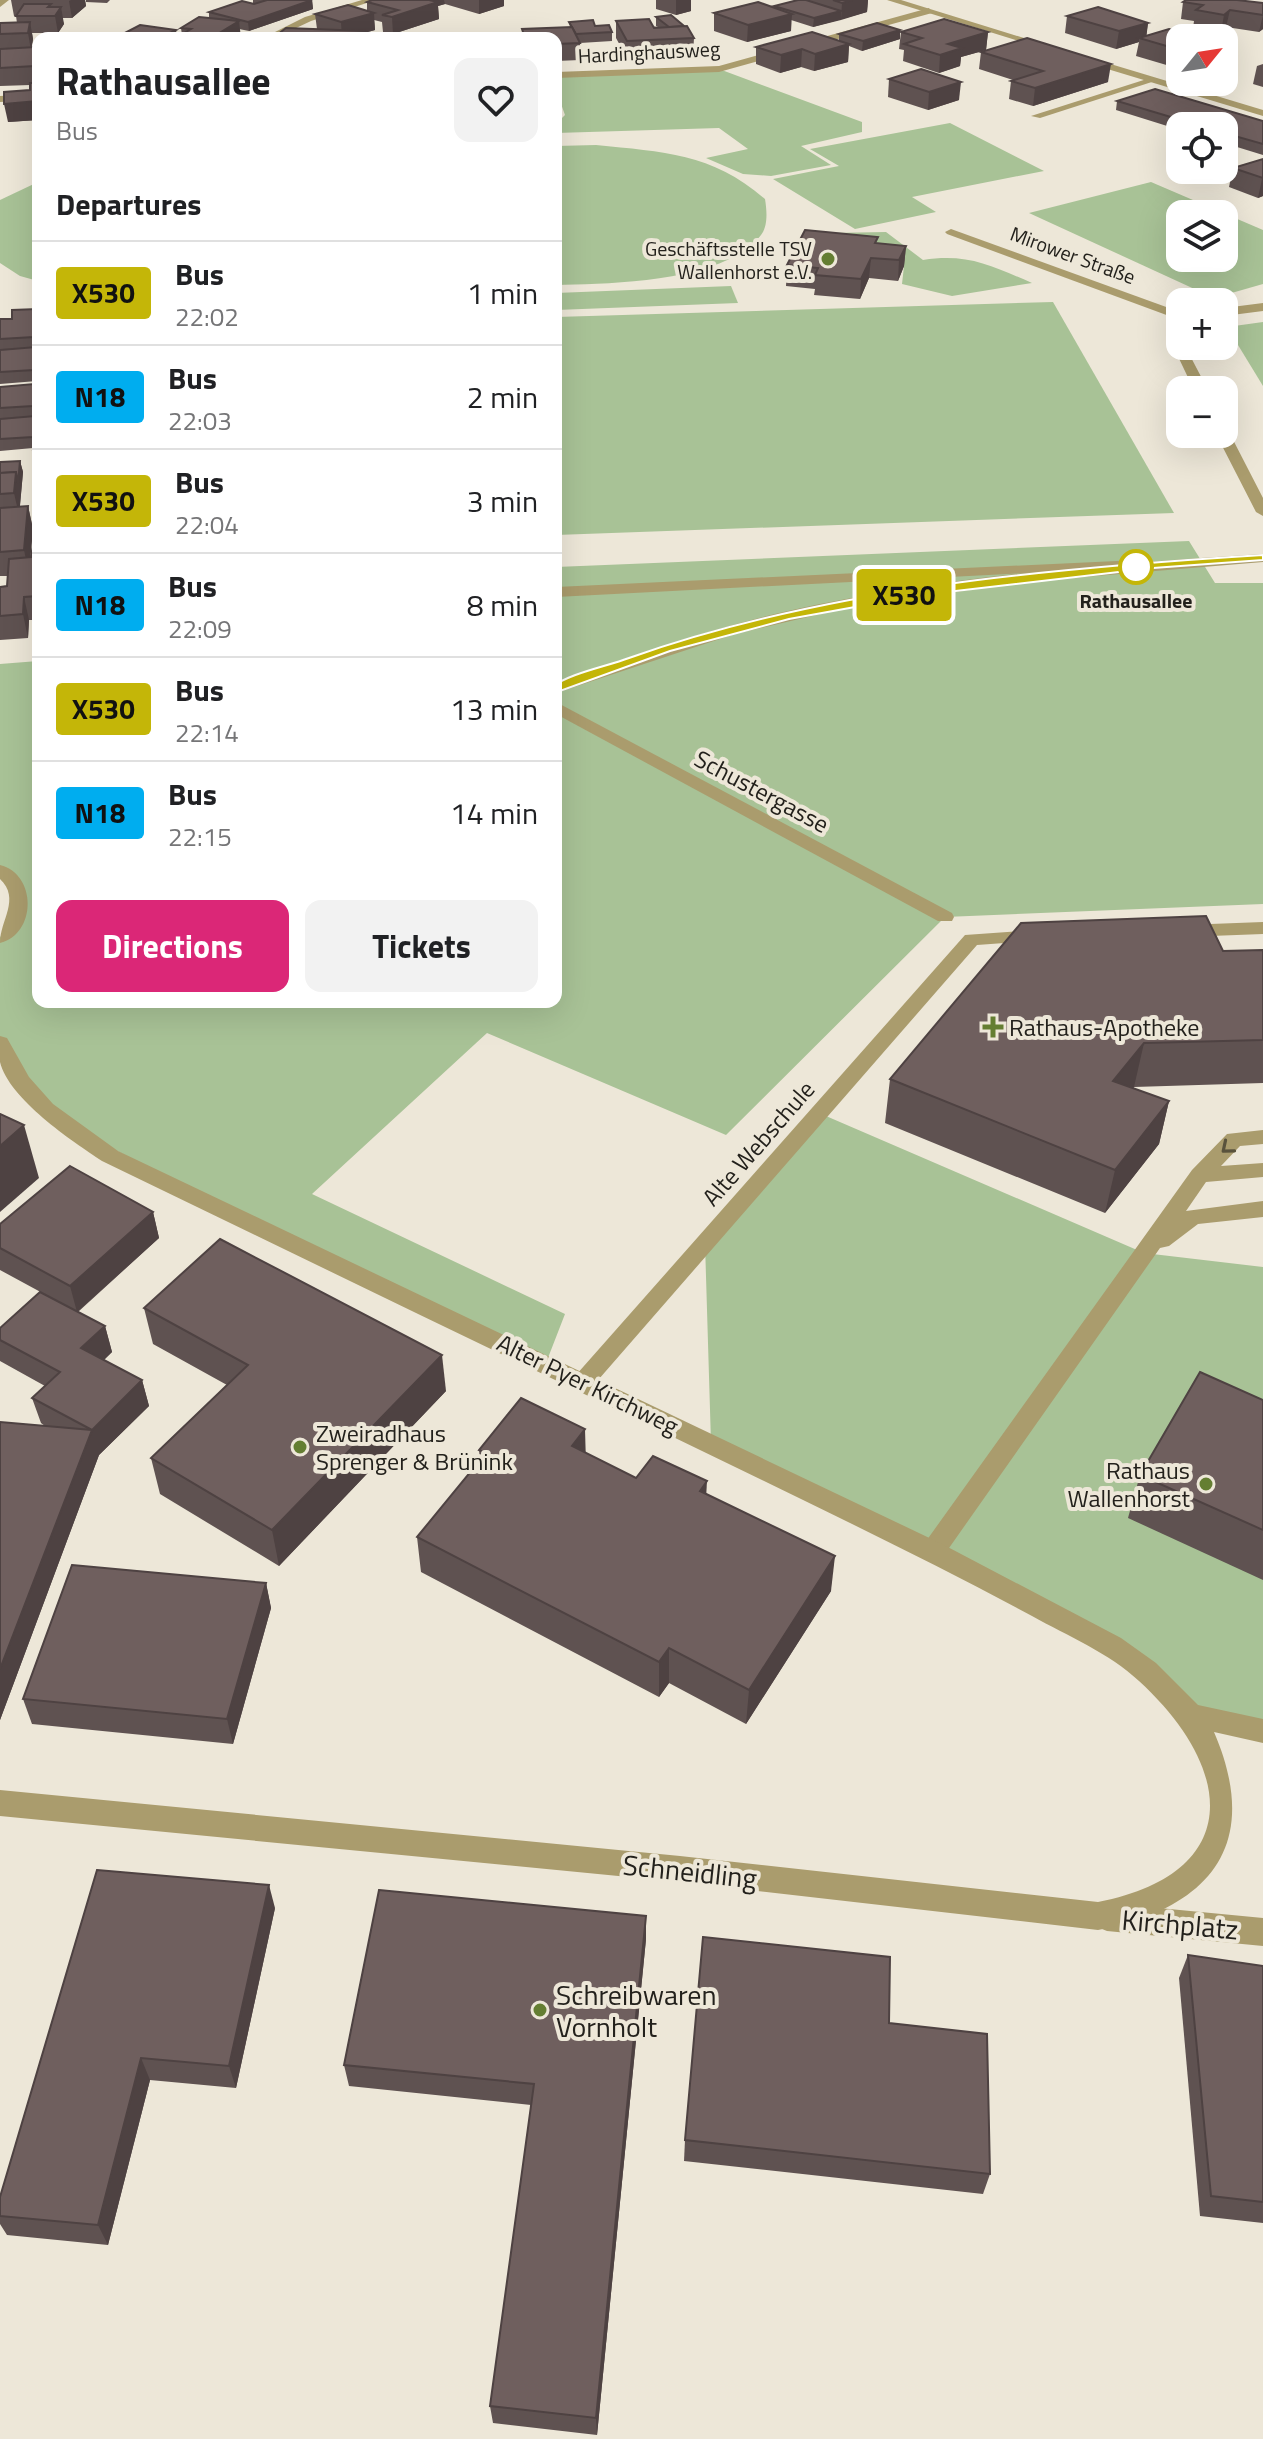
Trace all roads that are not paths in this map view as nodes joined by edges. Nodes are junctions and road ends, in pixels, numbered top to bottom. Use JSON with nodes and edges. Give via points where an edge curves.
{"nodes":[{"id":1,"x":5,"y":0,"type":"edge"},
{"id":2,"x":372,"y":0,"type":"edge"},
{"id":3,"x":891,"y":0,"type":"edge"},
{"id":4,"x":0,"y":4,"type":"edge"},
{"id":5,"x":929,"y":11,"type":"junction"},
{"id":6,"x":281,"y":32,"type":"edge"},
{"id":7,"x":1063,"y":52,"type":"edge"},
{"id":8,"x":1078,"y":57,"type":"edge"},
{"id":9,"x":562,"y":75,"type":"edge"},
{"id":10,"x":1153,"y":80,"type":"junction"},
{"id":11,"x":32,"y":97,"type":"edge"},
{"id":12,"x":0,"y":99,"type":"edge"},
{"id":13,"x":1263,"y":113,"type":"edge"},
{"id":14,"x":1036,"y":116,"type":"edge"},
{"id":15,"x":951,"y":232,"type":"dead end"},
{"id":16,"x":1263,"y":307,"type":"edge"},
{"id":17,"x":1238,"y":310,"type":"edge"},
{"id":18,"x":1166,"y":311,"type":"edge"},
{"id":19,"x":1230,"y":448,"type":"edge"},
{"id":20,"x":1263,"y":512,"type":"edge"},
{"id":21,"x":1263,"y":558,"type":"edge"},
{"id":22,"x":562,"y":592,"type":"edge"},
{"id":23,"x":562,"y":686,"type":"edge"},
{"id":24,"x":562,"y":710,"type":"edge"},
{"id":25,"x":0,"y":870,"type":"edge"},
{"id":26,"x":30,"y":900,"type":"edge"},
{"id":27,"x":945,"y":917,"type":"dead end"},
{"id":28,"x":1263,"y":928,"type":"edge"},
{"id":29,"x":1171,"y":932,"type":"edge"},
{"id":30,"x":1064,"y":935,"type":"edge"},
{"id":31,"x":0,"y":937,"type":"edge"},
{"id":32,"x":0,"y":1043,"type":"edge"},
{"id":33,"x":1263,"y":1137,"type":"edge"},
{"id":34,"x":1263,"y":1170,"type":"edge"},
{"id":35,"x":1200,"y":1175,"type":"junction"},
{"id":36,"x":1263,"y":1209,"type":"edge"},
{"id":37,"x":1144,"y":1253,"type":"junction"},
{"id":38,"x":584,"y":1381,"type":"junction"},
{"id":39,"x":933,"y":1551,"type":"junction"},
{"id":40,"x":1190,"y":1715,"type":"junction"},
{"id":41,"x":1263,"y":1731,"type":"edge"},
{"id":42,"x":0,"y":1803,"type":"edge"},
{"id":43,"x":1098,"y":1916,"type":"junction"},
{"id":44,"x":1263,"y":1932,"type":"edge"}],
"edges":[{"from":1,"to":4,"type":"street"},
{"from":2,"to":6,"type":"street"},
{"from":3,"to":5,"type":"street"},
{"from":5,"to":7,"type":"street"},
{"from":5,"to":9,"type":"street","name":"Hardinghausweg","via":[[719,69]]},
{"from":8,"to":10,"type":"street"},
{"from":10,"to":13,"type":"street"},
{"from":10,"to":14,"type":"street"},
{"from":11,"to":12,"type":"street"},
{"from":15,"to":18,"type":"street","name":"Mirower Straße"},
{"from":16,"to":17,"type":"street"},
{"from":19,"to":20,"type":"street"},
{"from":21,"to":22,"type":"street"},
{"from":21,"to":23,"type":"street","via":[[921,592],[802,613],[666,649]]},
{"from":24,"to":27,"type":"street","name":"Schustergasse"},
{"from":25,"to":26,"type":"street"},
{"from":26,"to":31,"type":"street"},
{"from":28,"to":29,"type":"street"},
{"from":30,"to":38,"type":"street","name":"Alte Webschule","via":[[972,939]]},
{"from":32,"to":38,"type":"street","name":"Alter Pyer Kirchweg","via":[[16,1076],[52,1117],[110,1156]]},
{"from":33,"to":35,"type":"street","one_way":true,"via":[[1234,1139]]},
{"from":34,"to":35,"type":"street"},
{"from":35,"to":37,"type":"street"},
{"from":36,"to":37,"type":"street","via":[[1192,1217]]},
{"from":37,"to":39,"type":"street"},
{"from":38,"to":39,"type":"street","name":"Alter Pyer Kirchweg"},
{"from":39,"to":40,"type":"street","name":"Alter Pyer Kirchweg","via":[[1112,1646],[1147,1671]]},
{"from":40,"to":41,"type":"street"},
{"from":40,"to":43,"type":"street","name":"Schneidling","via":[[1217,1765],[1225,1802],[1221,1838],[1187,1883],[1138,1908]]},
{"from":42,"to":43,"type":"street","name":"Schneidling"},
{"from":43,"to":44,"type":"street","name":"Kirchplatz"}]}
